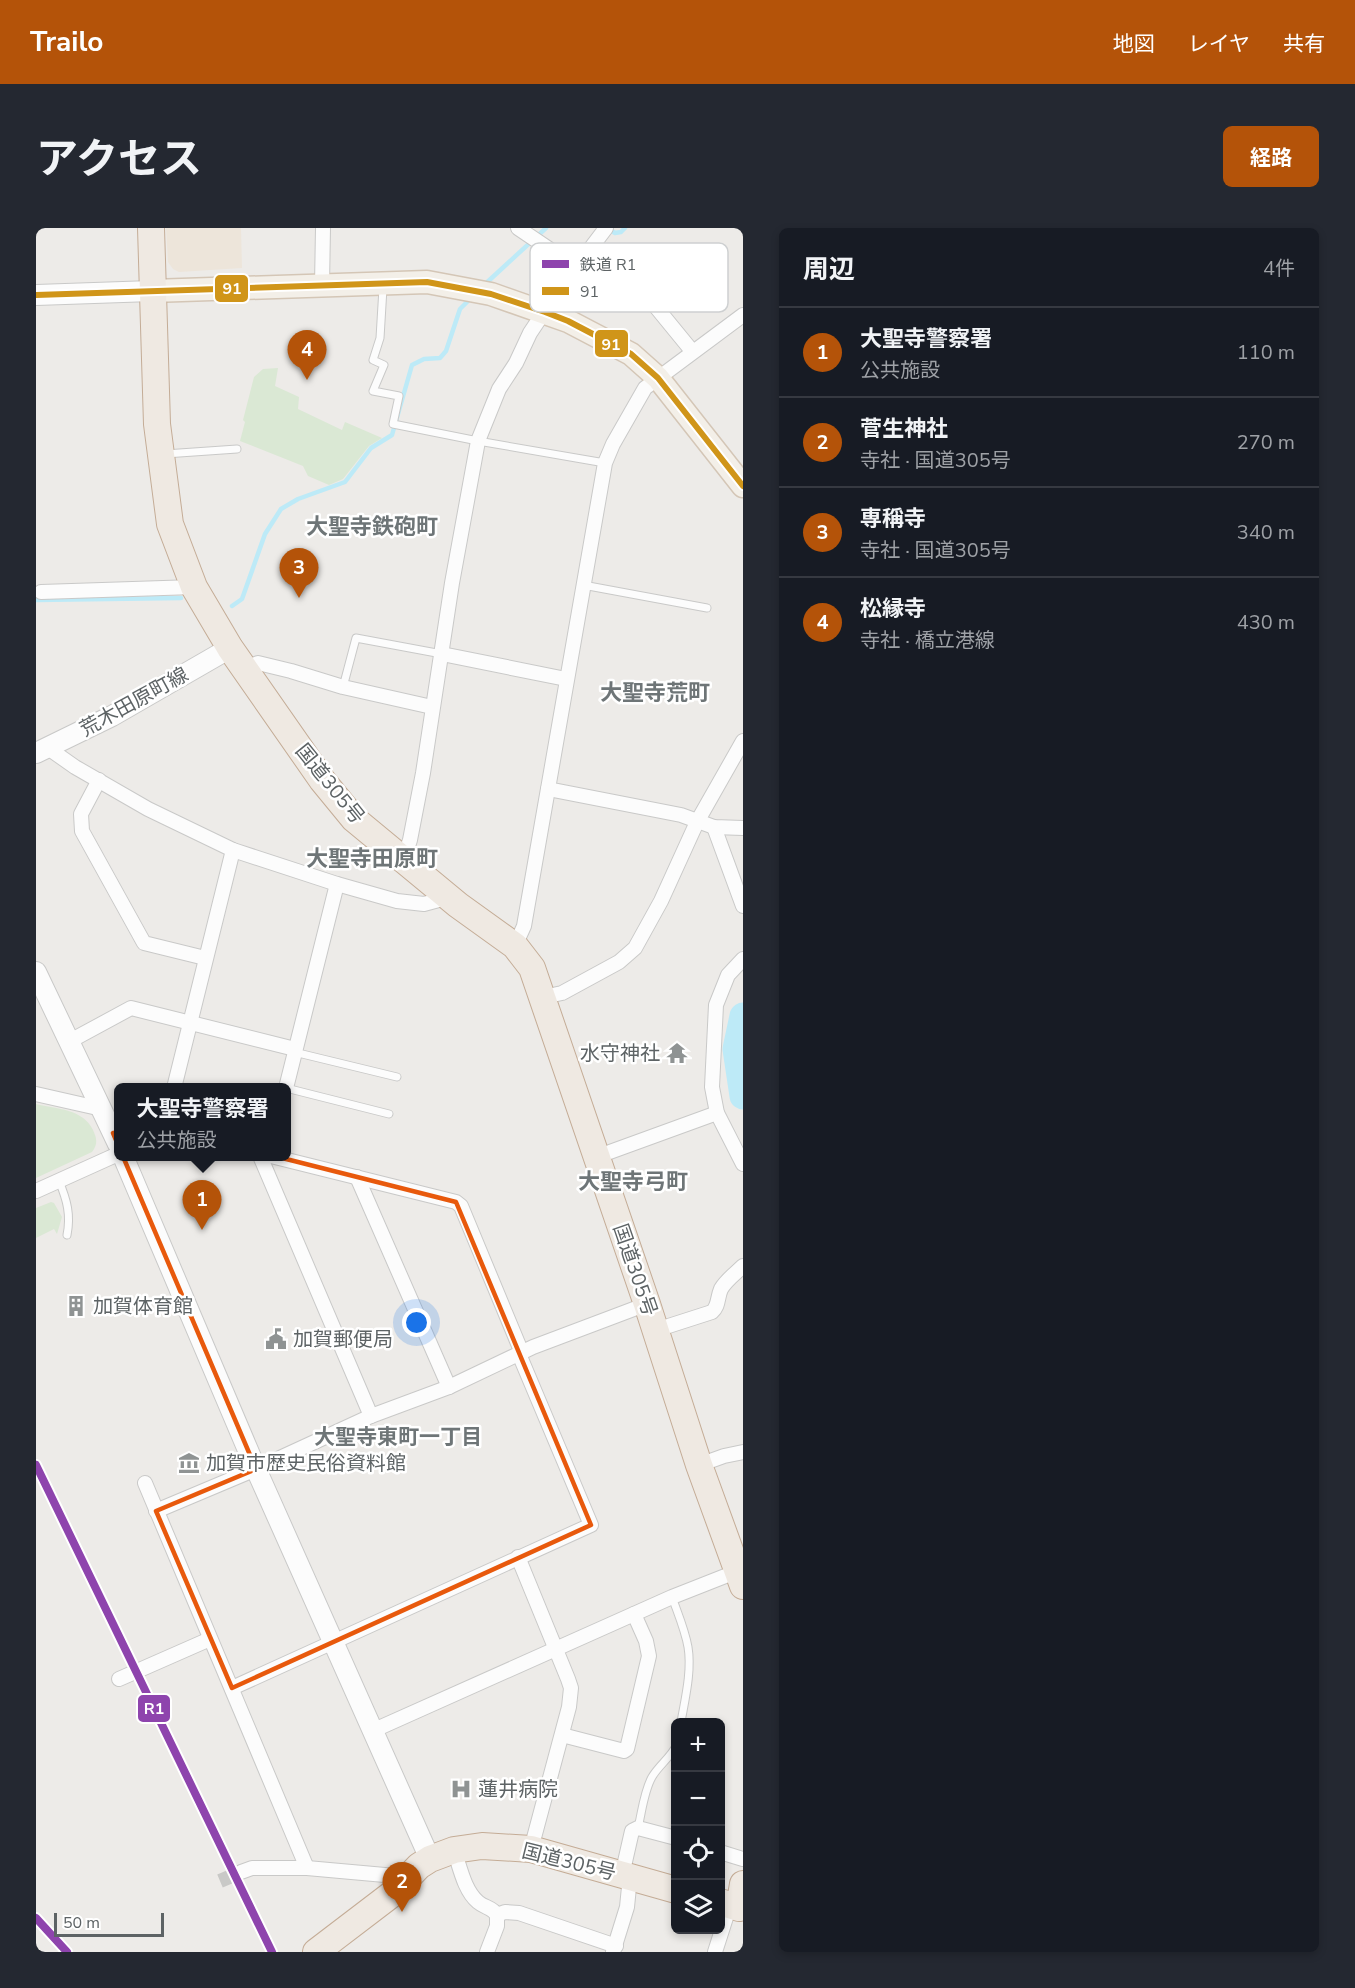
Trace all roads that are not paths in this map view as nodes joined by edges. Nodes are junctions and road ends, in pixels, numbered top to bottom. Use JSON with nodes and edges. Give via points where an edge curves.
{"nodes":[{"id":1,"x":151,"y":228,"type":"edge"},
{"id":2,"x":323,"y":228,"type":"edge"},
{"id":3,"x":518,"y":228,"type":"edge"},
{"id":4,"x":606,"y":228,"type":"edge"},
{"id":5,"x":540,"y":243,"type":"edge"},
{"id":6,"x":595,"y":243,"type":"edge"},
{"id":7,"x":383,"y":282,"type":"junction"},
{"id":8,"x":322,"y":285,"type":"junction"},
{"id":9,"x":152,"y":291,"type":"junction"},
{"id":10,"x":36,"y":296,"type":"edge"},
{"id":11,"x":530,"y":307,"type":"edge"},
{"id":12,"x":545,"y":312,"type":"joint"},
{"id":13,"x":660,"y":312,"type":"edge"},
{"id":14,"x":743,"y":315,"type":"edge"},
{"id":15,"x":692,"y":351,"type":"junction"},
{"id":16,"x":658,"y":378,"type":"junction"},
{"id":17,"x":477,"y":441,"type":"junction"},
{"id":18,"x":237,"y":449,"type":"dead end"},
{"id":19,"x":161,"y":454,"type":"junction"},
{"id":20,"x":605,"y":463,"type":"junction"},
{"id":21,"x":743,"y":486,"type":"edge"},
{"id":22,"x":583,"y":585,"type":"junction"},
{"id":23,"x":194,"y":587,"type":"junction"},
{"id":24,"x":41,"y":592,"type":"dead end"},
{"id":25,"x":707,"y":608,"type":"dead end"},
{"id":26,"x":442,"y":654,"type":"junction"},
{"id":27,"x":237,"y":658,"type":"junction"},
{"id":28,"x":566,"y":679,"type":"junction"},
{"id":29,"x":343,"y":687,"type":"junction"},
{"id":30,"x":432,"y":707,"type":"junction"},
{"id":31,"x":743,"y":741,"type":"edge"},
{"id":32,"x":42,"y":750,"type":"edge"},
{"id":33,"x":99,"y":780,"type":"junction"},
{"id":34,"x":548,"y":789,"type":"junction"},
{"id":35,"x":697,"y":822,"type":"junction"},
{"id":36,"x":714,"y":827,"type":"junction"},
{"id":37,"x":743,"y":828,"type":"edge"},
{"id":38,"x":232,"y":850,"type":"junction"},
{"id":39,"x":403,"y":861,"type":"junction"},
{"id":40,"x":337,"y":884,"type":"junction"},
{"id":41,"x":450,"y":897,"type":"junction"},
{"id":42,"x":743,"y":906,"type":"edge"},
{"id":43,"x":515,"y":946,"type":"junction"},
{"id":44,"x":205,"y":958,"type":"junction"},
{"id":45,"x":743,"y":959,"type":"edge"},
{"id":46,"x":36,"y":972,"type":"edge"},
{"id":47,"x":543,"y":997,"type":"junction"},
{"id":48,"x":190,"y":1022,"type":"junction"},
{"id":49,"x":70,"y":1041,"type":"junction"},
{"id":50,"x":295,"y":1050,"type":"junction"},
{"id":51,"x":397,"y":1077,"type":"dead end"},
{"id":52,"x":175,"y":1083,"type":"edge"},
{"id":53,"x":287,"y":1083,"type":"edge"},
{"id":54,"x":291,"y":1089,"type":"edge"},
{"id":55,"x":36,"y":1094,"type":"edge"},
{"id":56,"x":102,"y":1109,"type":"junction"},
{"id":57,"x":717,"y":1113,"type":"junction"},
{"id":58,"x":389,"y":1114,"type":"dead end"},
{"id":59,"x":114,"y":1133,"type":"edge"},
{"id":60,"x":114,"y":1156,"type":"edge"},
{"id":61,"x":596,"y":1157,"type":"junction"},
{"id":62,"x":125,"y":1161,"type":"edge"},
{"id":63,"x":262,"y":1161,"type":"edge"},
{"id":64,"x":291,"y":1161,"type":"edge"},
{"id":65,"x":743,"y":1164,"type":"edge"},
{"id":66,"x":357,"y":1177,"type":"junction"},
{"id":67,"x":59,"y":1181,"type":"junction"},
{"id":68,"x":36,"y":1191,"type":"edge"},
{"id":69,"x":67,"y":1235,"type":"dead end"},
{"id":70,"x":743,"y":1266,"type":"edge"},
{"id":71,"x":647,"y":1304,"type":"junction"},
{"id":72,"x":656,"y":1330,"type":"junction"},
{"id":73,"x":521,"y":1354,"type":"junction"},
{"id":74,"x":449,"y":1387,"type":"junction"},
{"id":75,"x":371,"y":1416,"type":"junction"},
{"id":76,"x":743,"y":1452,"type":"edge"},
{"id":77,"x":699,"y":1465,"type":"junction"},
{"id":78,"x":256,"y":1469,"type":"junction"},
{"id":79,"x":145,"y":1483,"type":"dead end"},
{"id":80,"x":156,"y":1511,"type":"junction"},
{"id":81,"x":518,"y":1557,"type":"junction"},
{"id":82,"x":741,"y":1580,"type":"edge"},
{"id":83,"x":672,"y":1597,"type":"junction"},
{"id":84,"x":634,"y":1614,"type":"junction"},
{"id":85,"x":210,"y":1639,"type":"junction"},
{"id":86,"x":332,"y":1642,"type":"junction"},
{"id":87,"x":556,"y":1648,"type":"junction"},
{"id":88,"x":119,"y":1679,"type":"dead end"},
{"id":89,"x":232,"y":1688,"type":"junction"},
{"id":90,"x":682,"y":1718,"type":"edge"},
{"id":91,"x":372,"y":1731,"type":"junction"},
{"id":92,"x":562,"y":1735,"type":"junction"},
{"id":93,"x":671,"y":1755,"type":"edge"},
{"id":94,"x":638,"y":1828,"type":"junction"},
{"id":95,"x":671,"y":1837,"type":"edge"},
{"id":96,"x":454,"y":1850,"type":"junction"},
{"id":97,"x":531,"y":1850,"type":"junction"},
{"id":98,"x":725,"y":1854,"type":"edge"},
{"id":99,"x":430,"y":1859,"type":"junction"},
{"id":100,"x":743,"y":1859,"type":"edge"},
{"id":101,"x":307,"y":1868,"type":"junction"},
{"id":102,"x":241,"y":1872,"type":"tunnel mouth"},
{"id":103,"x":626,"y":1876,"type":"junction"},
{"id":104,"x":403,"y":1883,"type":"junction"},
{"id":105,"x":671,"y":1889,"type":"edge"},
{"id":106,"x":735,"y":1902,"type":"edge"},
{"id":107,"x":497,"y":1915,"type":"junction"},
{"id":108,"x":615,"y":1949,"type":"edge"},
{"id":109,"x":316,"y":1952,"type":"edge"},
{"id":110,"x":335,"y":1952,"type":"edge"},
{"id":111,"x":487,"y":1952,"type":"edge"},
{"id":112,"x":715,"y":1952,"type":"edge"}],
"edges":[{"from":1,"to":9,"type":"highway","name":"国道305号"},
{"from":2,"to":8,"type":"street"},
{"from":3,"to":5,"type":"street"},
{"from":4,"to":6,"type":"street"},
{"from":7,"to":8,"type":"main road"},
{"from":7,"to":11,"type":"main road","via":[[427,282],[491,294]]},
{"from":7,"to":17,"type":"lane","via":[[380,338],[373,360],[384,365],[373,391],[399,396],[393,424]]},
{"from":8,"to":9,"type":"main road"},
{"from":9,"to":10,"type":"street"},
{"from":9,"to":19,"type":"highway","name":"国道305号"},
{"from":12,"to":16,"type":"main road","via":[[631,354]]},
{"from":12,"to":17,"type":"street","via":[[499,389]]},
{"from":13,"to":15,"type":"street"},
{"from":14,"to":15,"type":"street"},
{"from":15,"to":16,"type":"street"},
{"from":16,"to":20,"type":"street","via":[[645,388]]},
{"from":16,"to":21,"type":"main road"},
{"from":17,"to":20,"type":"lane"},
{"from":17,"to":26,"type":"street"},
{"from":18,"to":19,"type":"lane"},
{"from":19,"to":23,"type":"highway","name":"国道305号","via":[[170,524]]},
{"from":20,"to":22,"type":"street"},
{"from":22,"to":25,"type":"lane"},
{"from":22,"to":28,"type":"street"},
{"from":23,"to":24,"type":"street"},
{"from":23,"to":27,"type":"highway","name":"国道305号"},
{"from":26,"to":28,"type":"street"},
{"from":26,"to":29,"type":"lane","via":[[356,638]]},
{"from":26,"to":30,"type":"street"},
{"from":27,"to":29,"type":"street"},
{"from":27,"to":32,"type":"street","name":"荒木田原町線"},
{"from":27,"to":39,"type":"highway","name":"国道305号","via":[[322,780],[354,819]]},
{"from":28,"to":34,"type":"street"},
{"from":29,"to":30,"type":"street"},
{"from":30,"to":39,"type":"street","via":[[423,773]]},
{"from":31,"to":35,"type":"street"},
{"from":32,"to":33,"type":"street"},
{"from":33,"to":38,"type":"street"},
{"from":33,"to":44,"type":"street","via":[[81,814],[82,831],[144,943]]},
{"from":34,"to":35,"type":"street","via":[[681,815]]},
{"from":34,"to":43,"type":"street","via":[[524,926]]},
{"from":35,"to":36,"type":"street"},
{"from":35,"to":47,"type":"street","via":[[635,948],[619,962],[562,993]]},
{"from":36,"to":37,"type":"street"},
{"from":36,"to":42,"type":"street"},
{"from":38,"to":40,"type":"street"},
{"from":38,"to":44,"type":"street"},
{"from":39,"to":41,"type":"highway","name":"国道305号"},
{"from":40,"to":41,"type":"street","via":[[424,904]]},
{"from":40,"to":50,"type":"street"},
{"from":41,"to":43,"type":"highway","name":"国道305号"},
{"from":43,"to":47,"type":"highway","name":"国道305号","via":[[532,968]]},
{"from":44,"to":48,"type":"street"},
{"from":45,"to":57,"type":"street","via":[[729,975],[716,1005],[712,1087]]},
{"from":46,"to":49,"type":"street"},
{"from":47,"to":61,"type":"highway","name":"国道305号"},
{"from":48,"to":49,"type":"street","via":[[131,1008]]},
{"from":48,"to":50,"type":"street"},
{"from":48,"to":52,"type":"street"},
{"from":49,"to":56,"type":"street"},
{"from":50,"to":51,"type":"lane"},
{"from":50,"to":53,"type":"street"},
{"from":54,"to":58,"type":"lane"},
{"from":55,"to":56,"type":"street"},
{"from":56,"to":59,"type":"street"},
{"from":57,"to":61,"type":"street"},
{"from":57,"to":65,"type":"street"},
{"from":60,"to":67,"type":"street"},
{"from":61,"to":71,"type":"highway","name":"国道305号"},
{"from":62,"to":78,"type":"street"},
{"from":63,"to":75,"type":"street"},
{"from":64,"to":66,"type":"street"},
{"from":66,"to":73,"type":"street","via":[[461,1206]]},
{"from":66,"to":74,"type":"street"},
{"from":67,"to":68,"type":"street"},
{"from":67,"to":69,"type":"lane","via":[[70,1220]]},
{"from":70,"to":72,"type":"street","via":[[724,1285],[711,1312]]},
{"from":71,"to":72,"type":"highway","name":"国道305号"},
{"from":71,"to":73,"type":"street"},
{"from":72,"to":77,"type":"highway","name":"国道305号"},
{"from":73,"to":74,"type":"street"},
{"from":73,"to":81,"type":"street","via":[[591,1525]]},
{"from":74,"to":75,"type":"street"},
{"from":75,"to":78,"type":"street"},
{"from":76,"to":77,"type":"street"},
{"from":77,"to":82,"type":"highway","name":"国道305号"},
{"from":78,"to":80,"type":"street"},
{"from":78,"to":86,"type":"street"},
{"from":79,"to":80,"type":"street"},
{"from":80,"to":85,"type":"street"},
{"from":81,"to":86,"type":"street"},
{"from":81,"to":87,"type":"street"},
{"from":82,"to":83,"type":"street"},
{"from":83,"to":84,"type":"street"},
{"from":83,"to":90,"type":"lane","via":[[688,1649]]},
{"from":84,"to":87,"type":"street"},
{"from":84,"to":92,"type":"street","via":[[649,1656],[627,1749]]},
{"from":85,"to":88,"type":"street"},
{"from":85,"to":89,"type":"street"},
{"from":86,"to":89,"type":"street"},
{"from":86,"to":91,"type":"street"},
{"from":87,"to":91,"type":"street"},
{"from":87,"to":92,"type":"street","via":[[571,1688]]},
{"from":89,"to":101,"type":"street"},
{"from":91,"to":99,"type":"street"},
{"from":92,"to":97,"type":"street"},
{"from":93,"to":94,"type":"lane","via":[[650,1780]]},
{"from":94,"to":95,"type":"street"},
{"from":94,"to":103,"type":"street","via":[[632,1831]]},
{"from":96,"to":97,"type":"highway","name":"国道305号","via":[[482,1846]]},
{"from":96,"to":99,"type":"highway","name":"国道305号"},
{"from":96,"to":107,"type":"street","via":[[469,1891]]},
{"from":97,"to":103,"type":"highway","name":"国道305号"},
{"from":98,"to":100,"type":"street"},
{"from":99,"to":104,"type":"highway","name":"国道305号"},
{"from":101,"to":102,"type":"street","via":[[252,1868]]},
{"from":101,"to":104,"type":"street"},
{"from":103,"to":105,"type":"highway","name":"国道305号"},
{"from":103,"to":108,"type":"street","via":[[627,1907]]},
{"from":104,"to":109,"type":"highway","name":"国道305号"},
{"from":104,"to":110,"type":"street","via":[[393,1908]]},
{"from":106,"to":112,"type":"street"},
{"from":107,"to":108,"type":"street","via":[[519,1913]]},
{"from":107,"to":111,"type":"street"}]}
